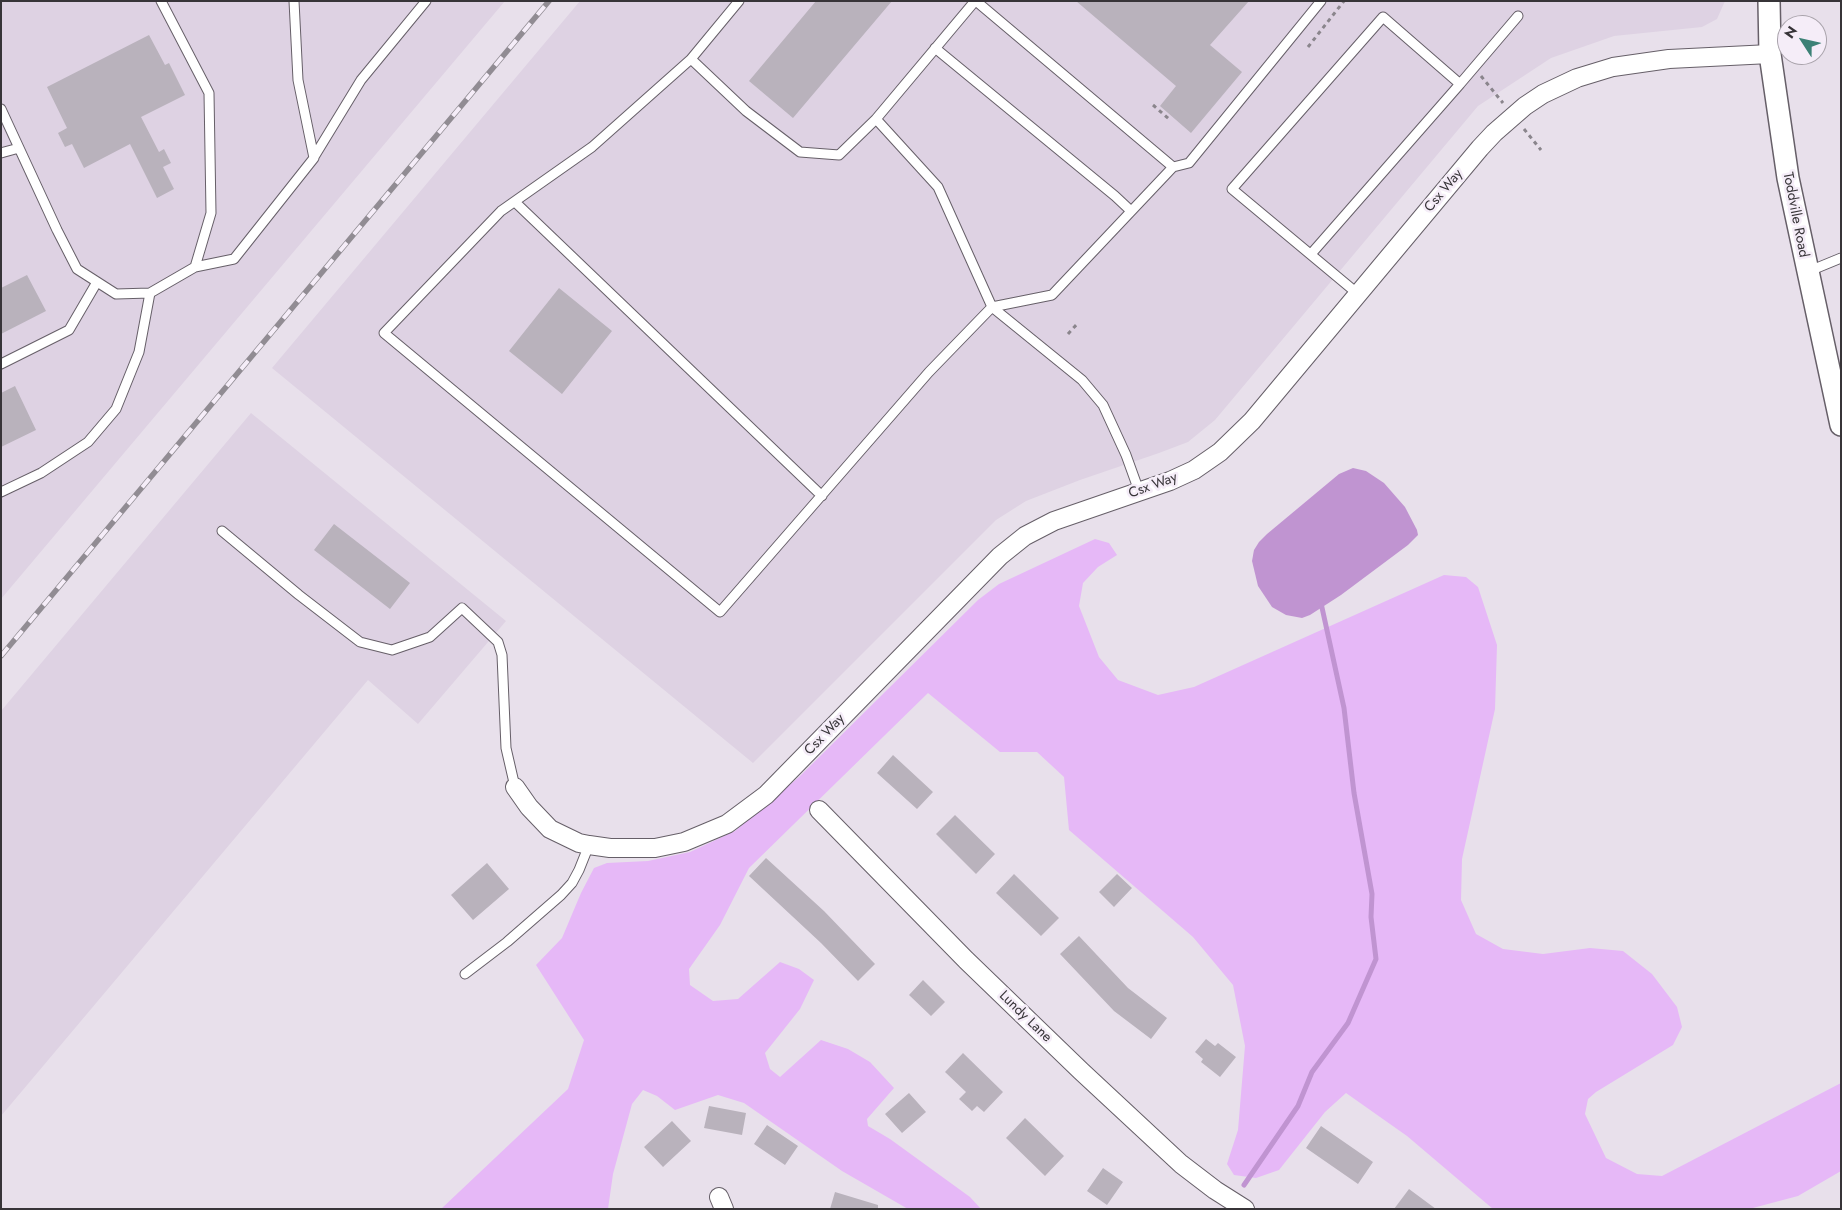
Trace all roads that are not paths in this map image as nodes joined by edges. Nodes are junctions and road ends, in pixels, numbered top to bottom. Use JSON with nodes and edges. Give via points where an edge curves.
{"nodes":[{"id":1,"x":161,"y":1,"type":"edge"},
{"id":2,"x":294,"y":1,"type":"edge"},
{"id":3,"x":426,"y":1,"type":"edge"},
{"id":4,"x":739,"y":1,"type":"edge"},
{"id":5,"x":976,"y":1,"type":"edge"},
{"id":6,"x":1322,"y":1,"type":"edge"},
{"id":7,"x":1769,"y":1,"type":"edge"},
{"id":8,"x":1518,"y":16,"type":"dead end"},
{"id":9,"x":935,"y":48,"type":"junction"},
{"id":10,"x":1770,"y":54,"type":"junction"},
{"id":11,"x":691,"y":59,"type":"junction"},
{"id":12,"x":1460,"y":84,"type":"junction"},
{"id":13,"x":1,"y":109,"type":"edge"},
{"id":14,"x":876,"y":119,"type":"junction"},
{"id":15,"x":19,"y":148,"type":"junction"},
{"id":16,"x":1,"y":153,"type":"edge"},
{"id":17,"x":314,"y":157,"type":"junction"},
{"id":18,"x":1173,"y":167,"type":"junction"},
{"id":19,"x":515,"y":202,"type":"junction"},
{"id":20,"x":1131,"y":211,"type":"junction"},
{"id":21,"x":1311,"y":254,"type":"junction"},
{"id":22,"x":1841,"y":258,"type":"edge"},
{"id":23,"x":196,"y":267,"type":"junction"},
{"id":24,"x":1806,"y":272,"type":"junction"},
{"id":25,"x":97,"y":282,"type":"junction"},
{"id":26,"x":150,"y":293,"type":"junction"},
{"id":27,"x":1358,"y":294,"type":"junction"},
{"id":28,"x":992,"y":306,"type":"junction"},
{"id":29,"x":1,"y":364,"type":"edge"},
{"id":30,"x":1841,"y":425,"type":"edge"},
{"id":31,"x":1139,"y":491,"type":"junction"},
{"id":32,"x":1,"y":492,"type":"edge"},
{"id":33,"x":822,"y":496,"type":"junction"},
{"id":34,"x":222,"y":531,"type":"dead end"},
{"id":35,"x":514,"y":787,"type":"joint"},
{"id":36,"x":819,"y":810,"type":"dead end"},
{"id":37,"x":589,"y":844,"type":"junction"},
{"id":38,"x":465,"y":974,"type":"dead end"},
{"id":39,"x":1245,"y":1209,"type":"edge"}],
"edges":[{"from":1,"to":23,"type":"lane","via":[[209,93],[211,213]]},
{"from":2,"to":17,"type":"lane","via":[[298,80]]},
{"from":3,"to":17,"type":"lane","via":[[362,80]]},
{"from":4,"to":11,"type":"lane"},
{"from":5,"to":9,"type":"lane"},
{"from":5,"to":18,"type":"lane"},
{"from":6,"to":18,"type":"lane","via":[[1189,162]]},
{"from":7,"to":10,"type":"street","name":"Toddville Road"},
{"from":8,"to":12,"type":"lane"},
{"from":9,"to":14,"type":"lane"},
{"from":9,"to":20,"type":"lane"},
{"from":10,"to":24,"type":"street","name":"Toddville Road"},
{"from":10,"to":27,"type":"street","name":"Csx Way","via":[[1631,63],[1577,78],[1543,94],[1480,148]]},
{"from":11,"to":14,"type":"lane","via":[[746,111],[800,152],[839,155]]},
{"from":11,"to":19,"type":"lane","via":[[592,147]]},
{"from":12,"to":21,"type":"lane"},
{"from":12,"to":21,"type":"lane","via":[[1383,17],[1232,189]]},
{"from":13,"to":15,"type":"lane"},
{"from":14,"to":28,"type":"lane","via":[[938,187]]},
{"from":15,"to":16,"type":"lane"},
{"from":15,"to":25,"type":"lane","via":[[77,269]]},
{"from":17,"to":23,"type":"lane","via":[[234,259]]},
{"from":18,"to":20,"type":"lane"},
{"from":19,"to":33,"type":"lane"},
{"from":19,"to":33,"type":"lane","via":[[501,211],[384,333],[720,612]]},
{"from":20,"to":28,"type":"lane","via":[[1052,295]]},
{"from":21,"to":27,"type":"lane"},
{"from":22,"to":24,"type":"lane"},
{"from":23,"to":26,"type":"lane"},
{"from":24,"to":30,"type":"street","name":"Toddville Road"},
{"from":25,"to":26,"type":"lane","via":[[116,294]]},
{"from":25,"to":29,"type":"lane","via":[[69,330]]},
{"from":26,"to":32,"type":"lane","via":[[140,352],[116,409],[88,442],[41,473]]},
{"from":27,"to":31,"type":"street","name":"Csx Way","via":[[1252,421],[1220,452],[1194,470]]},
{"from":28,"to":31,"type":"lane","via":[[1082,380],[1103,405]]},
{"from":28,"to":33,"type":"lane","via":[[929,372]]},
{"from":31,"to":37,"type":"street","name":"Csx Way","via":[[1054,521],[1025,536],[1000,556],[766,795],[728,824],[684,842],[655,848],[610,848]]},
{"from":34,"to":35,"type":"lane","via":[[360,642],[392,650],[430,636],[462,608],[498,642],[502,655],[506,748]]},
{"from":35,"to":37,"type":"street","name":"Csx Way","via":[[550,829],[579,843]]},
{"from":36,"to":39,"type":"street","name":"Lundy Lane","via":[[966,960],[1081,1071],[1181,1164]]},
{"from":37,"to":38,"type":"lane","via":[[579,870],[561,895]]}]}
